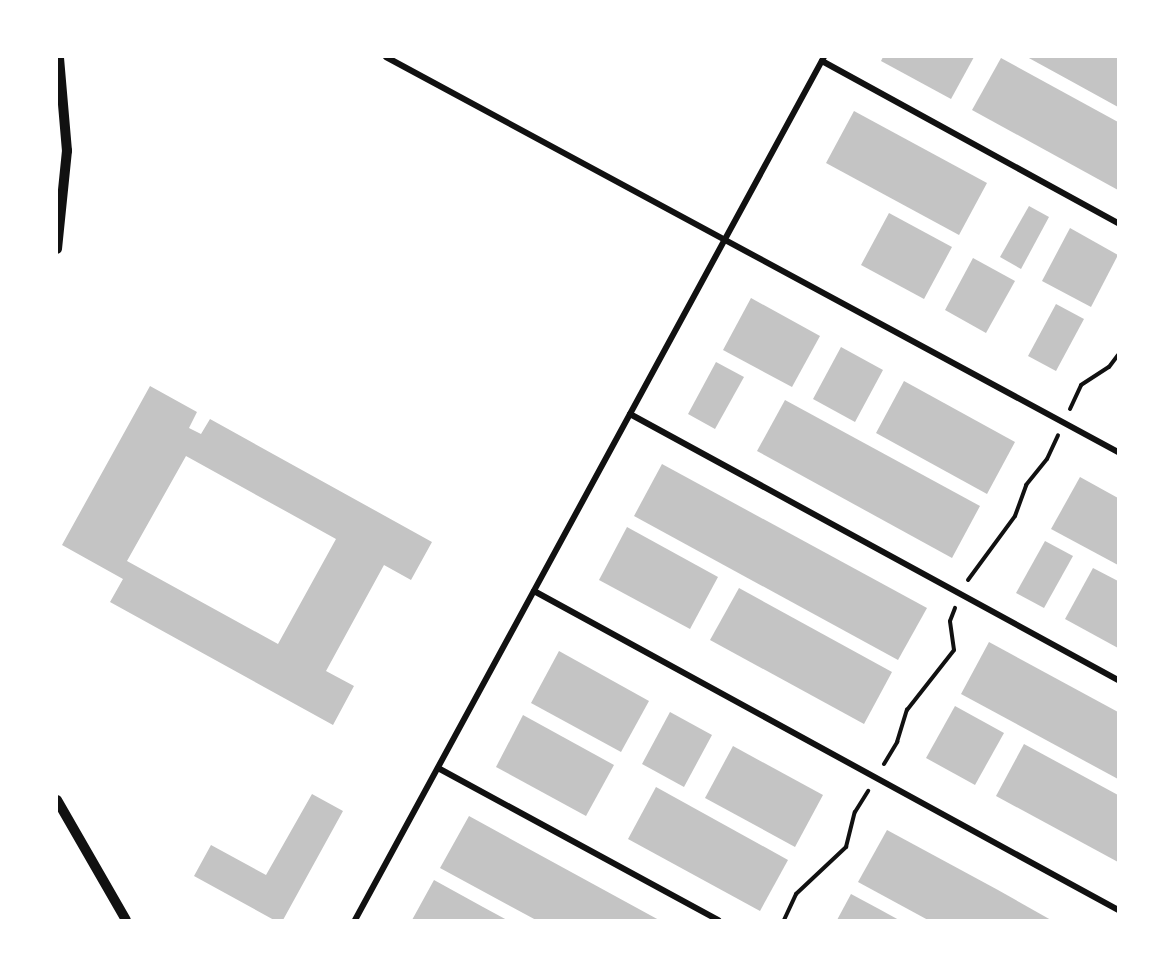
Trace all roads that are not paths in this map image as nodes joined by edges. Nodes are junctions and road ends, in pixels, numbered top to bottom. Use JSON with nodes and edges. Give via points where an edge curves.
{"nodes":[{"id":1,"x":59,"y":57,"type":"edge"},
{"id":2,"x":386,"y":57,"type":"edge"},
{"id":3,"x":823,"y":59,"type":"edge"},
{"id":4,"x":1118,"y":222,"type":"edge"},
{"id":5,"x":726,"y":239,"type":"junction"},
{"id":6,"x":57,"y":249,"type":"edge"},
{"id":7,"x":630,"y":414,"type":"junction"},
{"id":8,"x":1118,"y":452,"type":"edge"},
{"id":9,"x":534,"y":591,"type":"junction"},
{"id":10,"x":1118,"y":680,"type":"edge"},
{"id":11,"x":438,"y":768,"type":"junction"},
{"id":12,"x":57,"y":800,"type":"edge"},
{"id":13,"x":1118,"y":910,"type":"edge"},
{"id":14,"x":126,"y":920,"type":"edge"},
{"id":15,"x":354,"y":920,"type":"edge"},
{"id":16,"x":718,"y":920,"type":"edge"}],
"edges":[{"from":1,"to":6,"type":"street","via":[[67,151]]},
{"from":2,"to":5,"type":"street"},
{"from":3,"to":4,"type":"street"},
{"from":3,"to":5,"type":"street"},
{"from":5,"to":7,"type":"street"},
{"from":5,"to":8,"type":"street"},
{"from":7,"to":9,"type":"street"},
{"from":7,"to":10,"type":"street"},
{"from":9,"to":11,"type":"street"},
{"from":9,"to":13,"type":"street"},
{"from":11,"to":15,"type":"street"},
{"from":11,"to":16,"type":"street"},
{"from":12,"to":14,"type":"street"}]}
